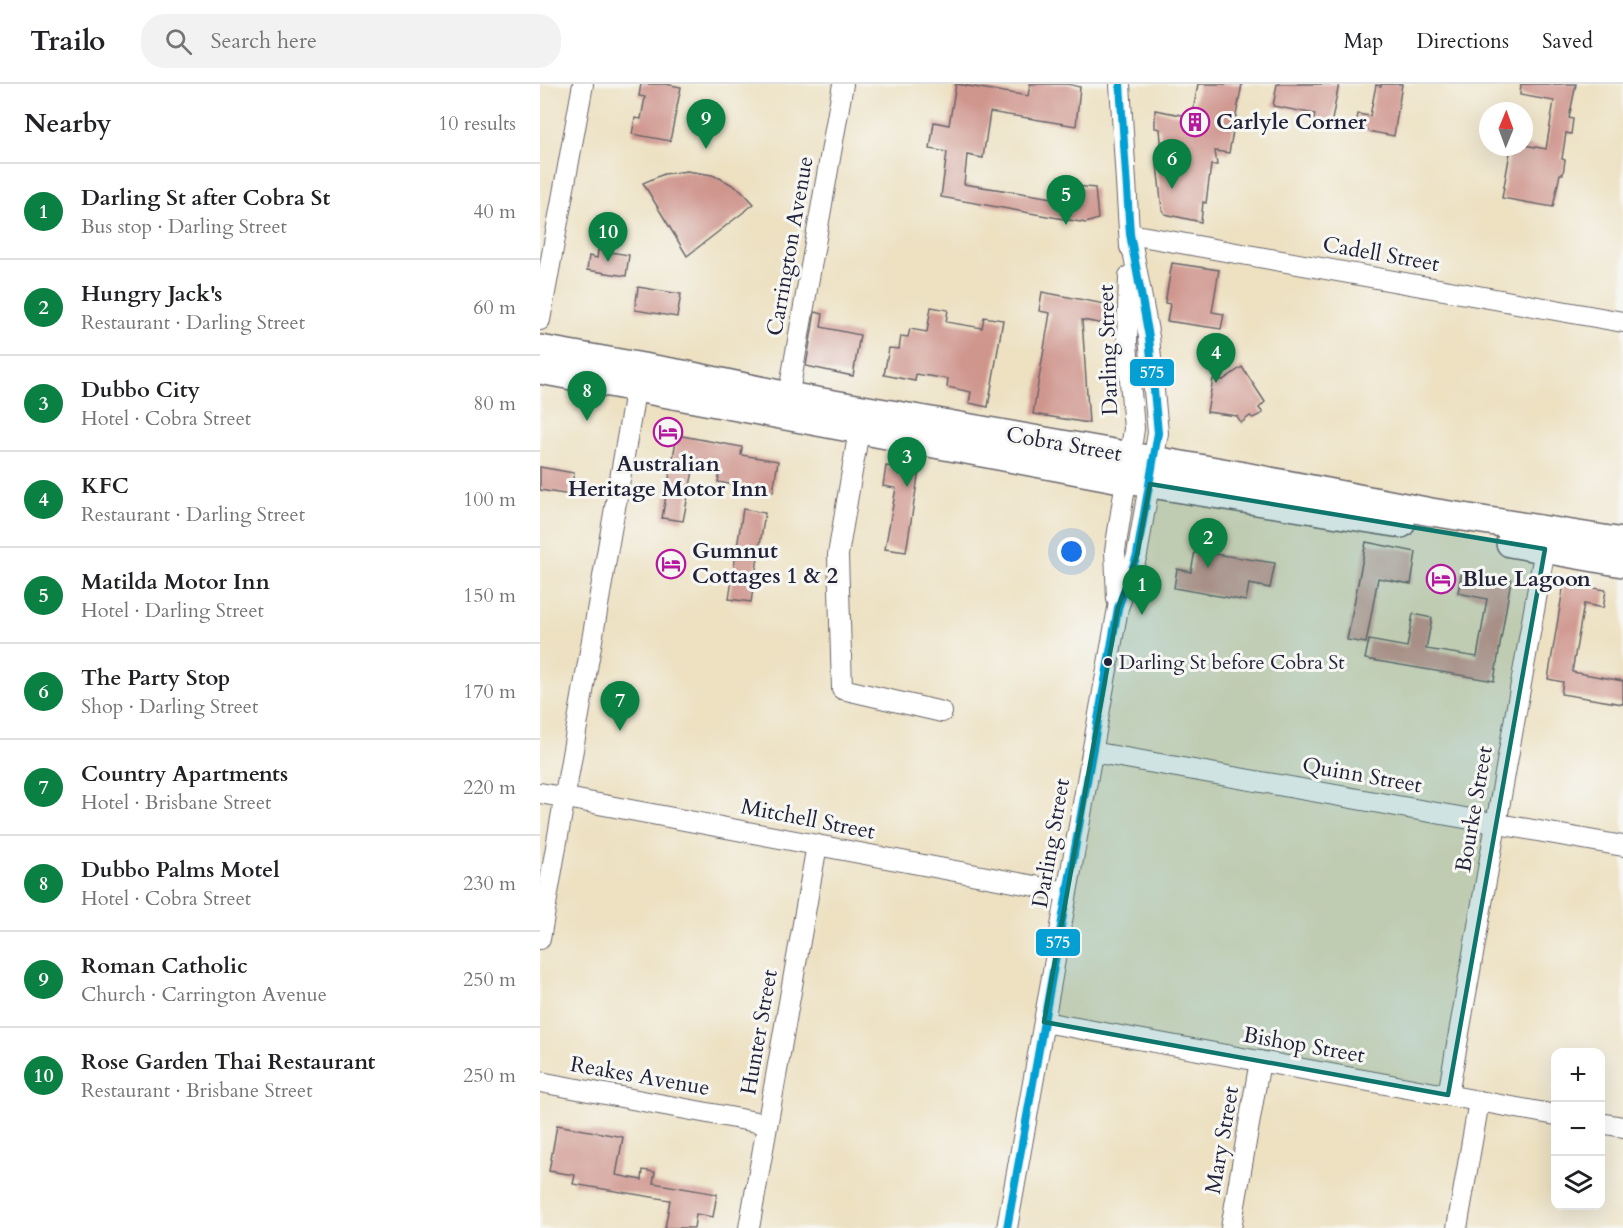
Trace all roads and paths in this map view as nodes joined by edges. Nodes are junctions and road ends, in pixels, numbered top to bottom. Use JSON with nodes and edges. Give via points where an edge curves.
{"nodes":[{"id":1,"x":583,"y":84,"type":"edge"},
{"id":2,"x":843,"y":84,"type":"edge"},
{"id":3,"x":1120,"y":84,"type":"edge"},
{"id":4,"x":1130,"y":234,"type":"junction"},
{"id":5,"x":540,"y":320,"type":"edge"},
{"id":6,"x":1623,"y":322,"type":"edge"},
{"id":7,"x":540,"y":349,"type":"edge"},
{"id":8,"x":583,"y":357,"type":"junction"},
{"id":9,"x":540,"y":370,"type":"edge"},
{"id":10,"x":635,"y":388,"type":"junction"},
{"id":11,"x":787,"y":406,"type":"junction"},
{"id":12,"x":860,"y":420,"type":"junction"},
{"id":13,"x":1140,"y":470,"type":"junction"},
{"id":14,"x":1547,"y":540,"type":"junction"},
{"id":15,"x":1623,"y":542,"type":"edge"},
{"id":16,"x":1623,"y":563,"type":"edge"},
{"id":17,"x":942,"y":712,"type":"dead end"},
{"id":18,"x":1092,"y":752,"type":"junction"},
{"id":19,"x":540,"y":793,"type":"edge"},
{"id":20,"x":564,"y":798,"type":"junction"},
{"id":21,"x":1496,"y":824,"type":"junction"},
{"id":22,"x":817,"y":844,"type":"junction"},
{"id":23,"x":1623,"y":846,"type":"edge"},
{"id":24,"x":1067,"y":892,"type":"junction"},
{"id":25,"x":540,"y":939,"type":"edge"},
{"id":26,"x":1044,"y":1022,"type":"junction"},
{"id":27,"x":1260,"y":1061,"type":"junction"},
{"id":28,"x":540,"y":1082,"type":"edge"},
{"id":29,"x":1448,"y":1095,"type":"junction"},
{"id":30,"x":1479,"y":1101,"type":"junction"},
{"id":31,"x":1551,"y":1114,"type":"edge"},
{"id":32,"x":767,"y":1124,"type":"junction"},
{"id":33,"x":1605,"y":1124,"type":"edge"},
{"id":34,"x":1623,"y":1127,"type":"edge"},
{"id":35,"x":748,"y":1228,"type":"edge"},
{"id":36,"x":1007,"y":1228,"type":"edge"},
{"id":37,"x":1231,"y":1228,"type":"edge"},
{"id":38,"x":1457,"y":1228,"type":"edge"}],
"edges":[{"from":1,"to":5,"type":"street"},
{"from":2,"to":11,"type":"street","name":"Carrington Avenue"},
{"from":3,"to":4,"type":"street","name":"Darling Street"},
{"from":4,"to":6,"type":"street","name":"Cadell Street"},
{"from":4,"to":13,"type":"street","name":"Darling Street","via":[[1149,337],[1158,433]]},
{"from":7,"to":8,"type":"highway","name":"Cobra Street"},
{"from":8,"to":10,"type":"street","via":[[626,371],[632,375]]},
{"from":8,"to":11,"type":"highway","name":"Cobra Street"},
{"from":9,"to":10,"type":"highway","name":"Cobra Street"},
{"from":10,"to":11,"type":"highway","name":"Cobra Street"},
{"from":10,"to":20,"type":"street"},
{"from":11,"to":12,"type":"highway","name":"Cobra Street"},
{"from":12,"to":13,"type":"highway","name":"Cobra Street"},
{"from":12,"to":17,"type":"street","via":[[838,555],[842,689]]},
{"from":13,"to":14,"type":"highway","name":"Cobra Street","via":[[1414,526]]},
{"from":13,"to":18,"type":"street","name":"Darling Street","via":[[1115,551],[1118,608]]},
{"from":14,"to":15,"type":"highway","name":"Cobra Street"},
{"from":14,"to":16,"type":"highway","name":"Cobra Street"},
{"from":14,"to":21,"type":"street","name":"Bourke Street"},
{"from":18,"to":21,"type":"street","name":"Quinn Street"},
{"from":18,"to":24,"type":"street","name":"Darling Street"},
{"from":19,"to":20,"type":"street","name":"Mitchell Street"},
{"from":20,"to":22,"type":"street","name":"Mitchell Street"},
{"from":20,"to":25,"type":"street"},
{"from":21,"to":23,"type":"street","name":"Quinn Street"},
{"from":21,"to":29,"type":"street","name":"Bourke Street"},
{"from":22,"to":24,"type":"street","name":"Mitchell Street"},
{"from":22,"to":32,"type":"street","name":"Hunter Street"},
{"from":24,"to":26,"type":"street","name":"Darling Street"},
{"from":26,"to":27,"type":"street","name":"Bishop Street"},
{"from":26,"to":36,"type":"street","name":"Darling Street"},
{"from":27,"to":29,"type":"street","name":"Bishop Street"},
{"from":27,"to":37,"type":"street","name":"Mary Street"},
{"from":28,"to":32,"type":"street","name":"Reakes Avenue"},
{"from":29,"to":30,"type":"street","name":"Bishop Street"},
{"from":30,"to":31,"type":"street","name":"Bishop Street"},
{"from":30,"to":38,"type":"street"},
{"from":32,"to":35,"type":"street","name":"Hunter Street"},
{"from":33,"to":34,"type":"street"}]}
